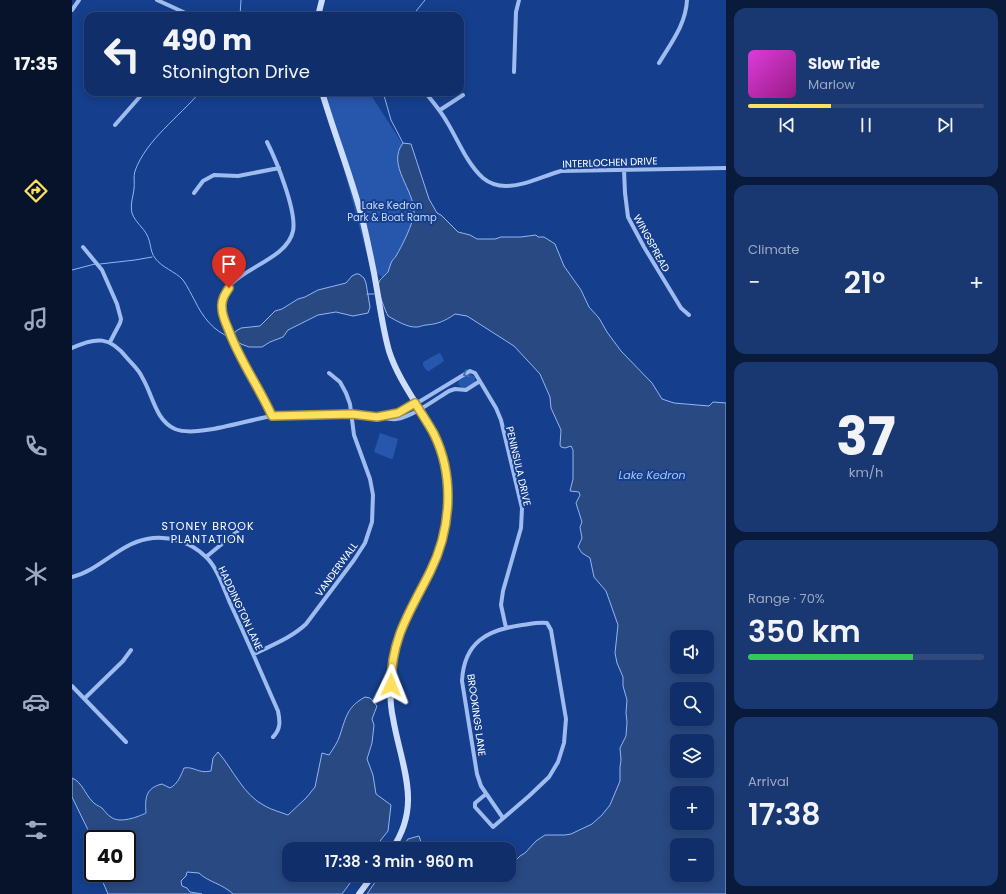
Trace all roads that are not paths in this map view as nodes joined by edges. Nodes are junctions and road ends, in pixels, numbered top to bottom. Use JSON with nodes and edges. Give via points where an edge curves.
{"nodes":[{"id":1,"x":79,"y":0,"type":"edge"},
{"id":2,"x":157,"y":0,"type":"edge"},
{"id":3,"x":322,"y":0,"type":"edge"},
{"id":4,"x":519,"y":0,"type":"edge"},
{"id":5,"x":687,"y":0,"type":"edge"},
{"id":6,"x":72,"y":10,"type":"edge"},
{"id":7,"x":183,"y":12,"type":"edge"},
{"id":8,"x":319,"y":12,"type":"edge"},
{"id":9,"x":659,"y":63,"type":"dead end"},
{"id":10,"x":514,"y":72,"type":"dead end"},
{"id":11,"x":140,"y":96,"type":"edge"},
{"id":12,"x":323,"y":96,"type":"edge"},
{"id":13,"x":428,"y":96,"type":"edge"},
{"id":14,"x":461,"y":96,"type":"edge"},
{"id":15,"x":440,"y":110,"type":"junction"},
{"id":16,"x":115,"y":125,"type":"dead end"},
{"id":17,"x":267,"y":142,"type":"dead end"},
{"id":18,"x":279,"y":168,"type":"junction"},
{"id":19,"x":726,"y":168,"type":"edge"},
{"id":20,"x":624,"y":170,"type":"junction"},
{"id":21,"x":194,"y":193,"type":"dead end"},
{"id":22,"x":83,"y":247,"type":"dead end"},
{"id":23,"x":689,"y":315,"type":"dead end"},
{"id":24,"x":110,"y":342,"type":"junction"},
{"id":25,"x":72,"y":348,"type":"edge"},
{"id":26,"x":329,"y":373,"type":"dead end"},
{"id":27,"x":480,"y":381,"type":"junction"},
{"id":28,"x":450,"y":383,"type":"junction"},
{"id":29,"x":453,"y":389,"type":"junction"},
{"id":30,"x":415,"y":403,"type":"junction"},
{"id":31,"x":419,"y":410,"type":"junction"},
{"id":32,"x":352,"y":414,"type":"junction"},
{"id":33,"x":272,"y":416,"type":"junction"},
{"id":34,"x":377,"y":417,"type":"junction"},
{"id":35,"x":250,"y":525,"type":"dead end"},
{"id":36,"x":206,"y":557,"type":"junction"},
{"id":37,"x":72,"y":577,"type":"edge"},
{"id":38,"x":506,"y":628,"type":"junction"},
{"id":39,"x":130,"y":650,"type":"dead end"},
{"id":40,"x":254,"y":654,"type":"junction"},
{"id":41,"x":72,"y":686,"type":"edge"},
{"id":42,"x":84,"y":698,"type":"junction"},
{"id":43,"x":273,"y":737,"type":"dead end"},
{"id":44,"x":126,"y":742,"type":"dead end"},
{"id":45,"x":486,"y":794,"type":"junction"},
{"id":46,"x":503,"y":818,"type":"junction"},
{"id":47,"x":396,"y":842,"type":"edge"},
{"id":48,"x":368,"y":882,"type":"edge"},
{"id":49,"x":359,"y":894,"type":"edge"}],
"edges":[{"from":1,"to":6,"type":"street"},
{"from":2,"to":7,"type":"street"},
{"from":3,"to":8,"type":"street"},
{"from":4,"to":10,"type":"street","via":[[516,12]]},
{"from":5,"to":9,"type":"street","via":[[682,23]]},
{"from":11,"to":16,"type":"street"},
{"from":12,"to":30,"type":"street","via":[[360,212],[389,351],[399,377]]},
{"from":13,"to":15,"type":"street","name":"INTERLOCHEN DRIVE"},
{"from":14,"to":15,"type":"street"},
{"from":15,"to":20,"type":"street","name":"INTERLOCHEN DRIVE","via":[[472,165],[484,179],[496,185],[520,185],[561,171]]},
{"from":17,"to":18,"type":"street"},
{"from":18,"to":21,"type":"street","via":[[238,176],[214,175],[204,181]]},
{"from":18,"to":33,"type":"street","via":[[293,213],[294,230],[291,238],[283,249],[233,283],[222,303],[222,311],[232,339]]},
{"from":19,"to":20,"type":"street","name":"INTERLOCHEN DRIVE"},
{"from":20,"to":23,"type":"street","name":"WINGSPREAD","via":[[628,217],[681,308]]},
{"from":22,"to":24,"type":"street","via":[[99,267],[117,304],[121,319],[119,328]]},
{"from":24,"to":25,"type":"street","via":[[93,340]]},
{"from":24,"to":33,"type":"street","via":[[122,351],[140,373],[163,421],[173,428],[189,432]]},
{"from":26,"to":32,"type":"street","name":"VANDERWALL","via":[[340,382]]},
{"from":27,"to":28,"type":"street","one_way":true,"via":[[475,373],[470,371]]},
{"from":27,"to":29,"type":"street","via":[[466,390]]},
{"from":27,"to":38,"type":"street","name":"PENINSULA DRIVE","via":[[501,420],[522,508],[521,528],[501,605]]},
{"from":28,"to":29,"type":"street"},
{"from":28,"to":30,"type":"street"},
{"from":29,"to":31,"type":"street"},
{"from":30,"to":31,"type":"street"},
{"from":30,"to":34,"type":"street","via":[[398,413]]},
{"from":31,"to":34,"type":"street","via":[[397,419]]},
{"from":31,"to":47,"type":"street","via":[[434,435],[443,460],[447,512],[438,554],[401,630],[392,661],[392,717],[409,794],[404,825]]},
{"from":32,"to":33,"type":"street"},
{"from":32,"to":34,"type":"street"},
{"from":32,"to":40,"type":"street","name":"VANDERWALL","via":[[354,436],[370,479],[373,495],[369,534],[354,560],[306,624],[285,640]]},
{"from":35,"to":36,"type":"street","via":[[240,529]]},
{"from":36,"to":37,"type":"street","name":"HADDINGTON LANE","via":[[180,541],[158,537],[135,542],[87,572]]},
{"from":36,"to":40,"type":"street","name":"HADDINGTON LANE"},
{"from":38,"to":45,"type":"street","name":"BROOKINGS LANE","via":[[489,634],[476,643],[463,669],[462,681],[477,774]]},
{"from":38,"to":46,"type":"street","name":"BROOKINGS LANE","via":[[544,622],[550,626],[566,719],[564,743],[558,762],[549,777]]},
{"from":39,"to":42,"type":"street","via":[[123,661]]},
{"from":40,"to":43,"type":"street","name":"HADDINGTON LANE","via":[[278,711],[279,729]]},
{"from":41,"to":42,"type":"street"},
{"from":42,"to":44,"type":"street"},
{"from":45,"to":46,"type":"street","name":"BROOKINGS LANE"},
{"from":45,"to":46,"type":"street","via":[[475,803],[475,807],[492,826]]},
{"from":48,"to":49,"type":"street"}]}
